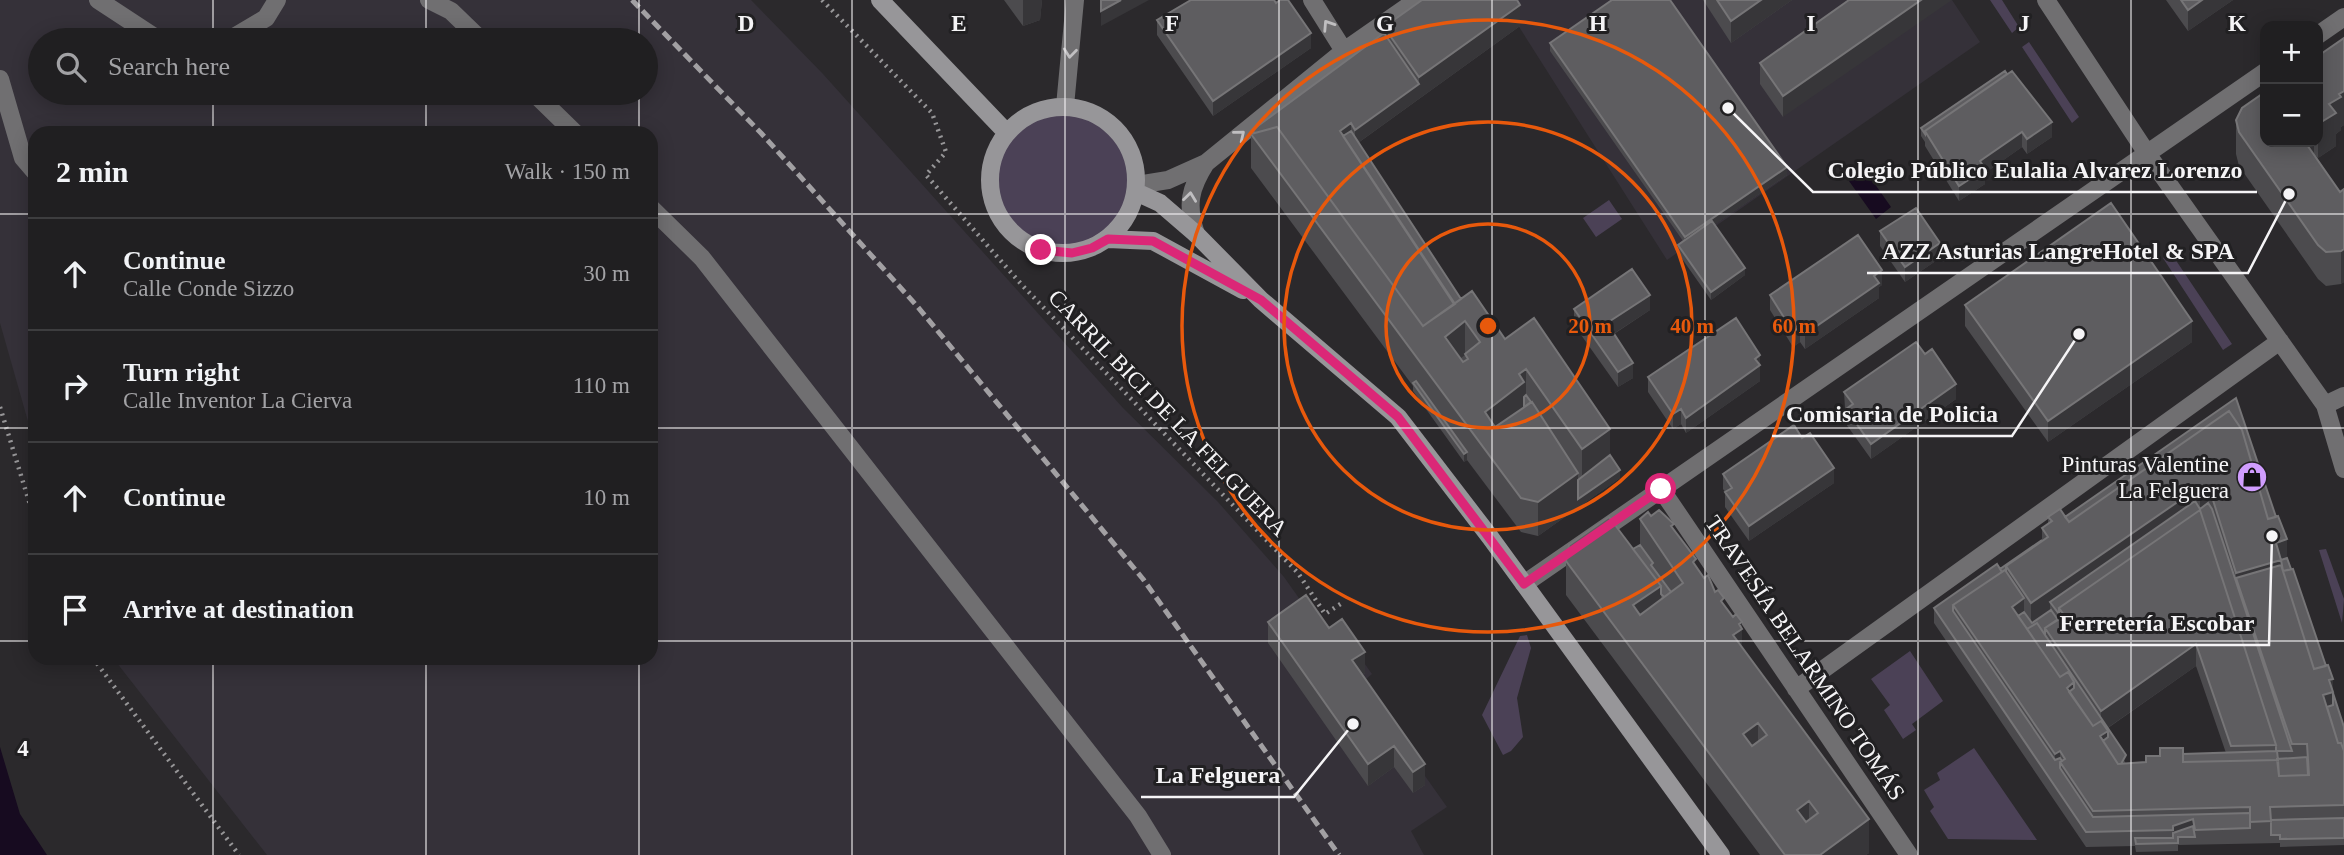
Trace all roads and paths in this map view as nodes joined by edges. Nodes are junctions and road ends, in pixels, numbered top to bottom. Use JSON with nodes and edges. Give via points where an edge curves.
{"nodes":[{"id":1,"x":98,"y":0,"type":"edge"},
{"id":2,"x":277,"y":0,"type":"edge"},
{"id":3,"x":429,"y":0,"type":"edge"},
{"id":4,"x":822,"y":0,"type":"edge"},
{"id":5,"x":880,"y":0,"type":"edge"},
{"id":6,"x":1075,"y":0,"type":"edge"},
{"id":7,"x":1312,"y":0,"type":"edge"},
{"id":8,"x":1417,"y":0,"type":"edge"},
{"id":9,"x":2046,"y":0,"type":"edge"},
{"id":10,"x":2344,"y":17,"type":"edge"},
{"id":11,"x":141,"y":28,"type":"edge"},
{"id":12,"x":250,"y":28,"type":"edge"},
{"id":13,"x":469,"y":28,"type":"edge"},
{"id":14,"x":2323,"y":32,"type":"edge"},
{"id":15,"x":1344,"y":51,"type":"junction"},
{"id":16,"x":2260,"y":76,"type":"edge"},
{"id":17,"x":0,"y":79,"type":"edge"},
{"id":18,"x":546,"y":105,"type":"edge"},
{"id":19,"x":1065,"y":106,"type":"junction"},
{"id":20,"x":568,"y":126,"type":"edge"},
{"id":21,"x":1006,"y":132,"type":"junction"},
{"id":22,"x":2148,"y":155,"type":"junction"},
{"id":23,"x":1206,"y":163,"type":"junction"},
{"id":24,"x":28,"y":164,"type":"edge"},
{"id":25,"x":1137,"y":189,"type":"junction"},
{"id":26,"x":658,"y":215,"type":"edge"},
{"id":27,"x":1196,"y":234,"type":"junction"},
{"id":28,"x":1108,"y":239,"type":"junction"},
{"id":29,"x":1261,"y":300,"type":"junction"},
{"id":30,"x":2280,"y":341,"type":"junction"},
{"id":31,"x":2344,"y":396,"type":"edge"},
{"id":32,"x":2325,"y":405,"type":"junction"},
{"id":33,"x":0,"y":407,"type":"edge"},
{"id":34,"x":2344,"y":469,"type":"edge"},
{"id":35,"x":1661,"y":489,"type":"junction"},
{"id":36,"x":28,"y":498,"type":"edge"},
{"id":37,"x":1524,"y":584,"type":"junction"},
{"id":38,"x":1342,"y":603,"type":"dead end"},
{"id":39,"x":98,"y":665,"type":"edge"},
{"id":40,"x":1796,"y":689,"type":"junction"},
{"id":41,"x":239,"y":855,"type":"edge"},
{"id":42,"x":1162,"y":855,"type":"edge"},
{"id":43,"x":1721,"y":855,"type":"edge"},
{"id":44,"x":1909,"y":855,"type":"edge"}],
"edges":[{"from":1,"to":11,"type":"street"},
{"from":2,"to":12,"type":"street","via":[[266,19]]},
{"from":3,"to":13,"type":"street","via":[[451,11]]},
{"from":4,"to":38,"type":"path","name":"CARRIL BICI DE LA FELGUERA","via":[[932,113],[946,152],[926,175],[943,195],[1021,284],[1298,573],[1325,614]]},
{"from":5,"to":21,"type":"street"},
{"from":6,"to":19,"type":"street","one_way":true},
{"from":15,"to":7,"type":"street","one_way":true},
{"from":8,"to":15,"type":"street"},
{"from":9,"to":22,"type":"street"},
{"from":10,"to":14,"type":"street"},
{"from":23,"to":15,"type":"street","one_way":true},
{"from":16,"to":22,"type":"street"},
{"from":17,"to":24,"type":"street"},
{"from":18,"to":20,"type":"street"},
{"from":19,"to":21,"type":"street","via":[[1031,113]]},
{"from":19,"to":25,"type":"street","via":[[1103,118],[1128,144]]},
{"from":21,"to":28,"type":"street","via":[[991,163],[992,203],[1008,229],[1041,250],[1092,248]]},
{"from":22,"to":30,"type":"street"},
{"from":22,"to":35,"type":"street"},
{"from":23,"to":25,"type":"street"},
{"from":27,"to":23,"type":"street","one_way":true,"via":[[1189,212],[1192,184]]},
{"from":25,"to":27,"type":"street"},
{"from":25,"to":28,"type":"street","via":[[1126,219]]},
{"from":26,"to":42,"type":"street","via":[[702,258],[1138,816]]},
{"from":27,"to":29,"type":"street"},
{"from":28,"to":29,"type":"street","via":[[1153,241]]},
{"from":29,"to":37,"type":"street","via":[[1398,417]]},
{"from":30,"to":32,"type":"street"},
{"from":30,"to":40,"type":"street"},
{"from":31,"to":32,"type":"street"},
{"from":32,"to":34,"type":"street"},
{"from":33,"to":36,"type":"path"},
{"from":35,"to":37,"type":"street"},
{"from":35,"to":40,"type":"street","name":"TRAVESÍA BELARMINO TOMÁS"},
{"from":37,"to":43,"type":"street"},
{"from":39,"to":41,"type":"path"},
{"from":40,"to":44,"type":"street","name":"TRAVESÍA BELARMINO TOMÁS"}]}
